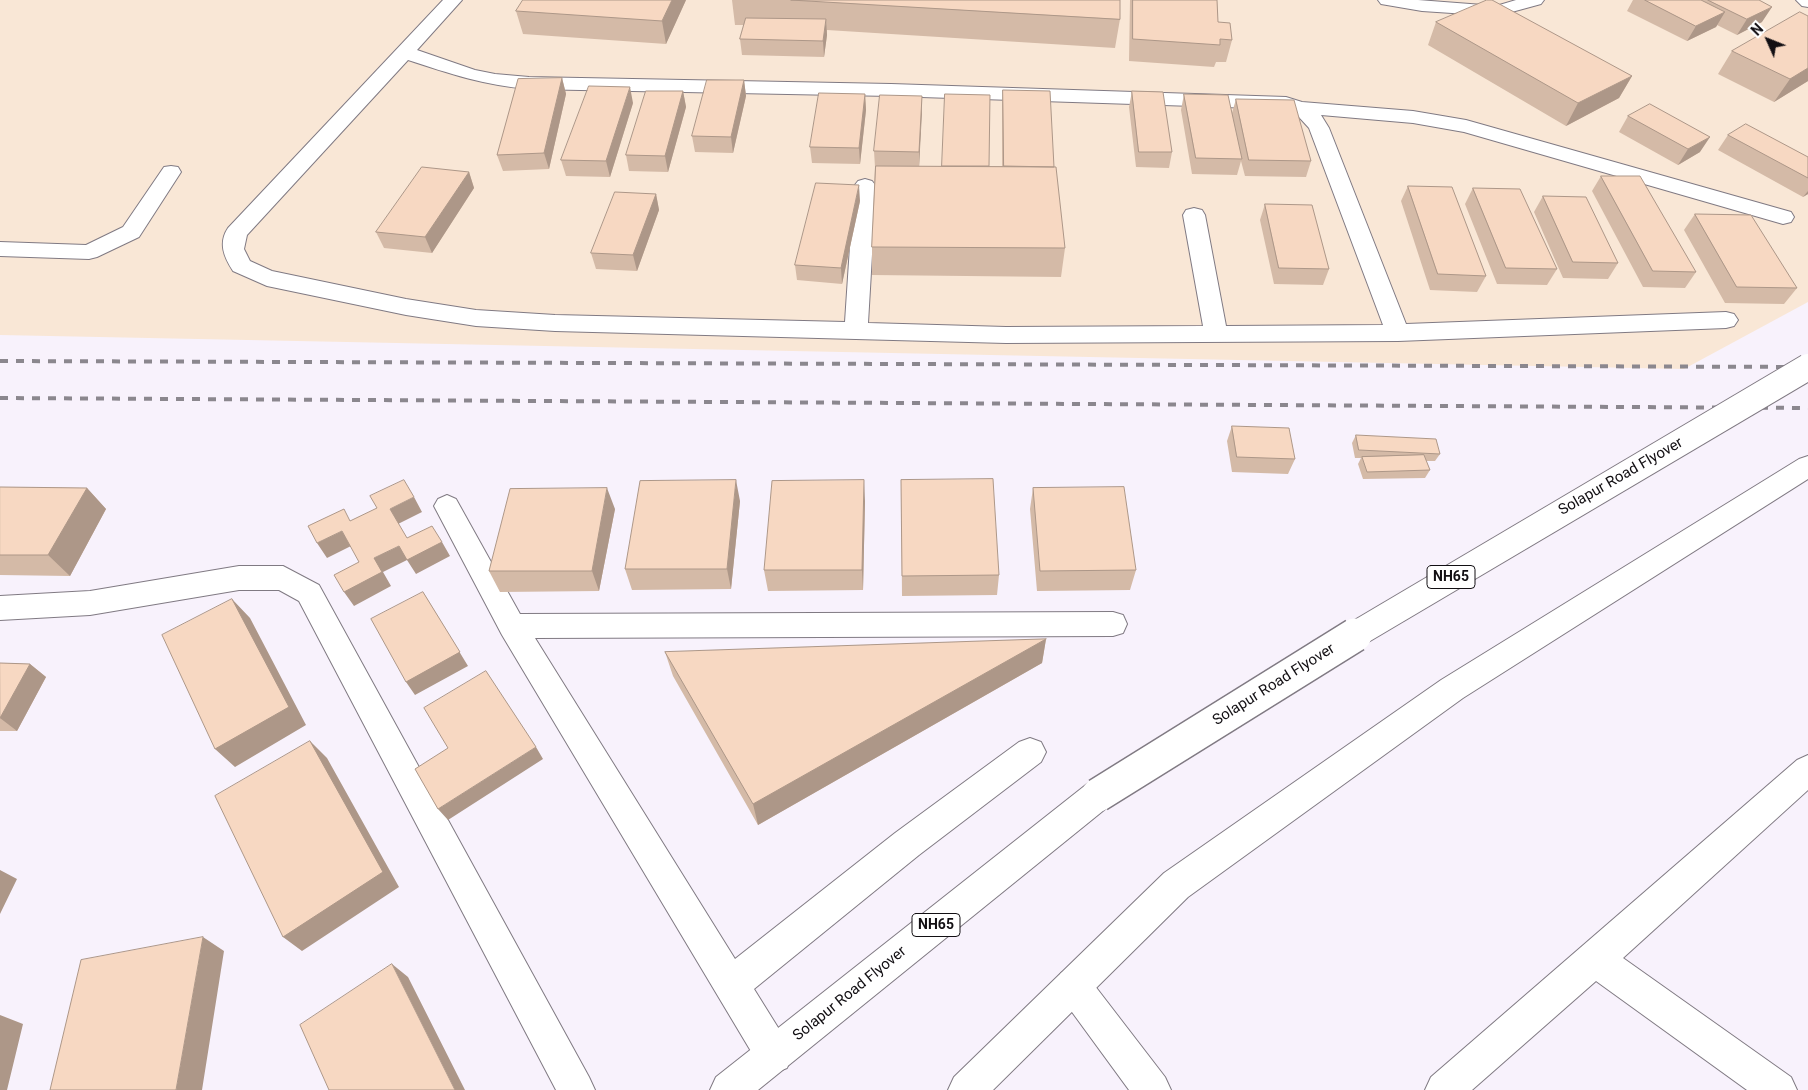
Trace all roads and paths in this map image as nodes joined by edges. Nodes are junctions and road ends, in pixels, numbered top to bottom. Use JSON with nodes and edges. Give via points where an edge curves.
{"nodes":[{"id":1,"x":452,"y":0,"type":"edge"},
{"id":2,"x":1387,"y":0,"type":"edge"},
{"id":3,"x":1535,"y":0,"type":"edge"},
{"id":4,"x":404,"y":52,"type":"junction"},
{"id":5,"x":1302,"y":108,"type":"junction"},
{"id":6,"x":171,"y":172,"type":"dead end"},
{"id":7,"x":865,"y":186,"type":"dead end"},
{"id":8,"x":1194,"y":215,"type":"dead end"},
{"id":9,"x":1783,"y":217,"type":"dead end"},
{"id":10,"x":0,"y":249,"type":"edge"},
{"id":11,"x":1726,"y":320,"type":"dead end"},
{"id":12,"x":856,"y":331,"type":"junction"},
{"id":13,"x":1398,"y":333,"type":"junction"},
{"id":14,"x":1216,"y":334,"type":"junction"},
{"id":15,"x":1808,"y":367,"type":"edge"},
{"id":16,"x":1808,"y":466,"type":"edge"},
{"id":17,"x":447,"y":506,"type":"dead end"},
{"id":18,"x":0,"y":608,"type":"edge"},
{"id":19,"x":1113,"y":624,"type":"dead end"},
{"id":20,"x":512,"y":626,"type":"junction"},
{"id":21,"x":1030,"y":752,"type":"dead end"},
{"id":22,"x":1808,"y":770,"type":"edge"},
{"id":23,"x":1595,"y":959,"type":"junction"},
{"id":24,"x":731,"y":985,"type":"junction"},
{"id":25,"x":1073,"y":985,"type":"junction"},
{"id":26,"x":774,"y":1055,"type":"junction"},
{"id":27,"x":576,"y":1090,"type":"edge"},
{"id":28,"x":729,"y":1090,"type":"edge"},
{"id":29,"x":968,"y":1090,"type":"edge"},
{"id":30,"x":1152,"y":1090,"type":"edge"},
{"id":31,"x":1444,"y":1090,"type":"edge"},
{"id":32,"x":1778,"y":1090,"type":"edge"}],
"edges":[{"from":1,"to":4,"type":"main road"},
{"from":2,"to":3,"type":"main road","via":[[1497,11]]},
{"from":4,"to":5,"type":"main road","via":[[468,74],[529,83],[911,90],[1286,103]]},
{"from":4,"to":12,"type":"main road","via":[[236,233],[234,249],[241,266],[267,278],[476,318]]},
{"from":5,"to":9,"type":"main road","via":[[1413,117],[1466,126]]},
{"from":5,"to":13,"type":"main road","via":[[1319,128]]},
{"from":6,"to":10,"type":"main road","via":[[131,232],[89,252]]},
{"from":7,"to":12,"type":"main road"},
{"from":8,"to":14,"type":"main road"},
{"from":11,"to":13,"type":"main road"},
{"from":12,"to":14,"type":"main road","via":[[1006,335]]},
{"from":13,"to":14,"type":"main road"},
{"from":15,"to":26,"type":"main road","name":"Solapur Road Flyover","number":"NH65","bridge":true,"via":[[1378,620],[1098,795]]},
{"from":16,"to":25,"type":"main road","via":[[1452,689],[1176,885]]},
{"from":17,"to":20,"type":"main road"},
{"from":18,"to":27,"type":"main road","via":[[90,604],[239,578],[284,578],[309,593]]},
{"from":19,"to":20,"type":"main road"},
{"from":20,"to":24,"type":"main road"},
{"from":21,"to":24,"type":"main road","via":[[907,844]]},
{"from":22,"to":23,"type":"main road"},
{"from":23,"to":31,"type":"main road"},
{"from":23,"to":32,"type":"main road"},
{"from":24,"to":26,"type":"main road"},
{"from":25,"to":29,"type":"main road"},
{"from":25,"to":30,"type":"main road"},
{"from":26,"to":28,"type":"main road","number":"NH65"}]}
